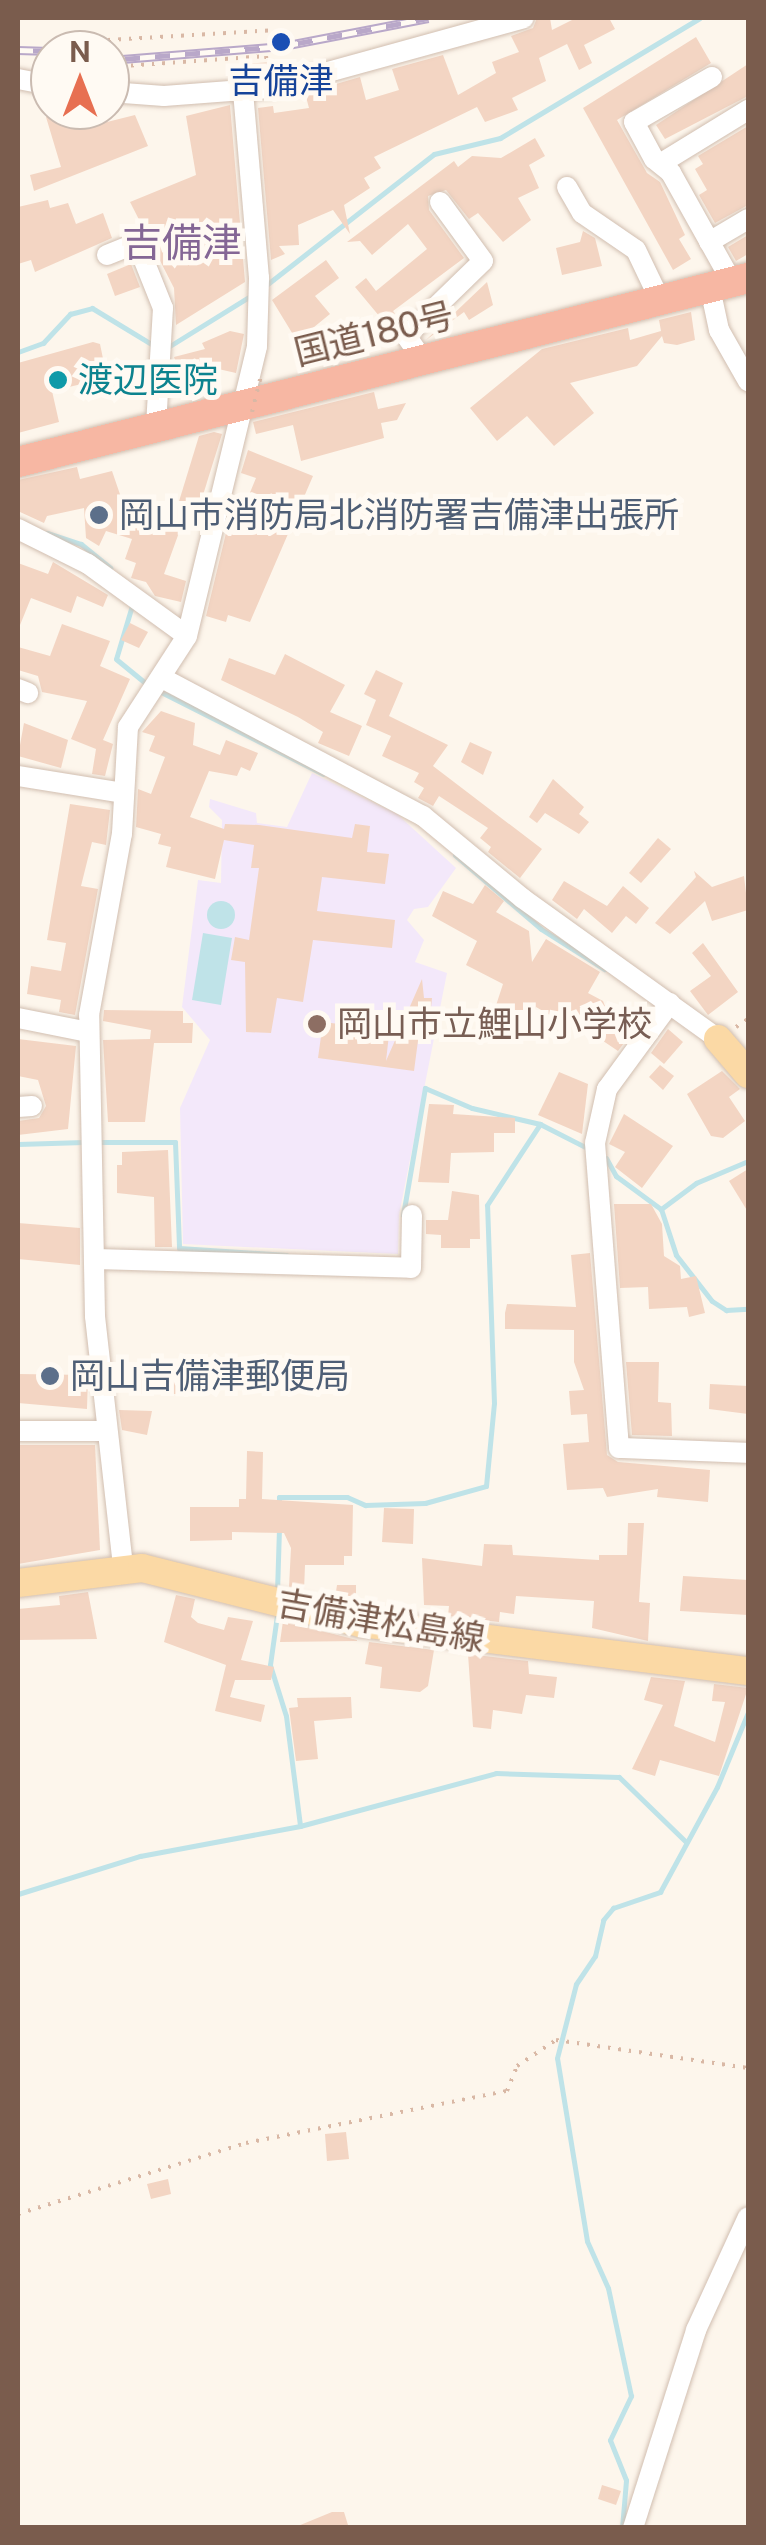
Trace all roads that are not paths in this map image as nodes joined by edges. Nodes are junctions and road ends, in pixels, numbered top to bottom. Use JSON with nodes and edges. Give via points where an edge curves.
{"nodes":[{"id":1,"x":524,"y":18,"type":"edge"},
{"id":2,"x":712,"y":76,"type":"dead end"},
{"id":3,"x":130,"y":92,"type":"edge"},
{"id":4,"x":242,"y":93,"type":"junction"},
{"id":5,"x":748,"y":110,"type":"edge"},
{"id":6,"x":664,"y":162,"type":"junction"},
{"id":7,"x":567,"y":187,"type":"dead end"},
{"id":8,"x":440,"y":202,"type":"dead end"},
{"id":9,"x":748,"y":218,"type":"edge"},
{"id":10,"x":709,"y":242,"type":"junction"},
{"id":11,"x":106,"y":255,"type":"dead end"},
{"id":12,"x":730,"y":282,"type":"edge"},
{"id":13,"x":660,"y":300,"type":"junction"},
{"id":14,"x":422,"y":360,"type":"junction"},
{"id":15,"x":748,"y":381,"type":"edge"},
{"id":16,"x":247,"y":409,"type":"junction"},
{"id":17,"x":156,"y":427,"type":"junction"},
{"id":18,"x":18,"y":462,"type":"edge"},
{"id":19,"x":18,"y":529,"type":"edge"},
{"id":20,"x":187,"y":636,"type":"junction"},
{"id":21,"x":164,"y":678,"type":"junction"},
{"id":22,"x":18,"y":776,"type":"edge"},
{"id":23,"x":124,"y":793,"type":"junction"},
{"id":24,"x":670,"y":1002,"type":"junction"},
{"id":25,"x":18,"y":1018,"type":"edge"},
{"id":26,"x":88,"y":1032,"type":"junction"},
{"id":27,"x":718,"y":1039,"type":"joint"},
{"id":28,"x":748,"y":1074,"type":"edge"},
{"id":29,"x":412,"y":1215,"type":"dead end"},
{"id":30,"x":96,"y":1259,"type":"junction"},
{"id":31,"x":18,"y":1431,"type":"edge"},
{"id":32,"x":104,"y":1431,"type":"junction"},
{"id":33,"x":748,"y":1453,"type":"edge"},
{"id":34,"x":124,"y":1566,"type":"junction"},
{"id":35,"x":18,"y":1583,"type":"edge"},
{"id":36,"x":748,"y":1671,"type":"edge"},
{"id":37,"x":748,"y":2217,"type":"edge"},
{"id":38,"x":632,"y":2528,"type":"edge"}],
"edges":[{"from":1,"to":4,"type":"street","via":[[337,74]]},
{"from":2,"to":6,"type":"street","via":[[634,122],[654,159]]},
{"from":3,"to":4,"type":"street"},
{"from":4,"to":16,"type":"street","via":[[259,278]]},
{"from":5,"to":6,"type":"street"},
{"from":6,"to":10,"type":"street"},
{"from":7,"to":13,"type":"street","via":[[582,213],[636,250]]},
{"from":8,"to":14,"type":"street","via":[[483,261],[406,336]]},
{"from":9,"to":10,"type":"street"},
{"from":10,"to":12,"type":"street"},
{"from":11,"to":17,"type":"street","via":[[137,243],[162,308]]},
{"from":12,"to":13,"type":"highway","name":"国道180号"},
{"from":12,"to":15,"type":"street","via":[[719,330]]},
{"from":13,"to":14,"type":"highway","name":"国道180号"},
{"from":14,"to":16,"type":"highway","name":"国道180号"},
{"from":16,"to":17,"type":"highway","name":"国道180号"},
{"from":16,"to":20,"type":"street"},
{"from":17,"to":18,"type":"highway","name":"国道180号"},
{"from":19,"to":20,"type":"street","via":[[88,564]]},
{"from":20,"to":21,"type":"street"},
{"from":21,"to":23,"type":"street","via":[[132,711],[122,757]]},
{"from":21,"to":24,"type":"street","via":[[422,816],[522,898]]},
{"from":22,"to":23,"type":"street"},
{"from":23,"to":26,"type":"street"},
{"from":24,"to":27,"type":"street"},
{"from":24,"to":33,"type":"street","via":[[608,1089],[594,1143],[619,1448]]},
{"from":25,"to":26,"type":"street"},
{"from":26,"to":30,"type":"street"},
{"from":27,"to":28,"type":"main road"},
{"from":29,"to":30,"type":"street","via":[[410,1268]]},
{"from":30,"to":32,"type":"street"},
{"from":31,"to":32,"type":"street"},
{"from":32,"to":34,"type":"street"},
{"from":34,"to":35,"type":"main road","name":"吉備津松島線"},
{"from":34,"to":36,"type":"main road","name":"吉備津松島線","via":[[361,1623]]},
{"from":37,"to":38,"type":"street","via":[[696,2330]]}]}
